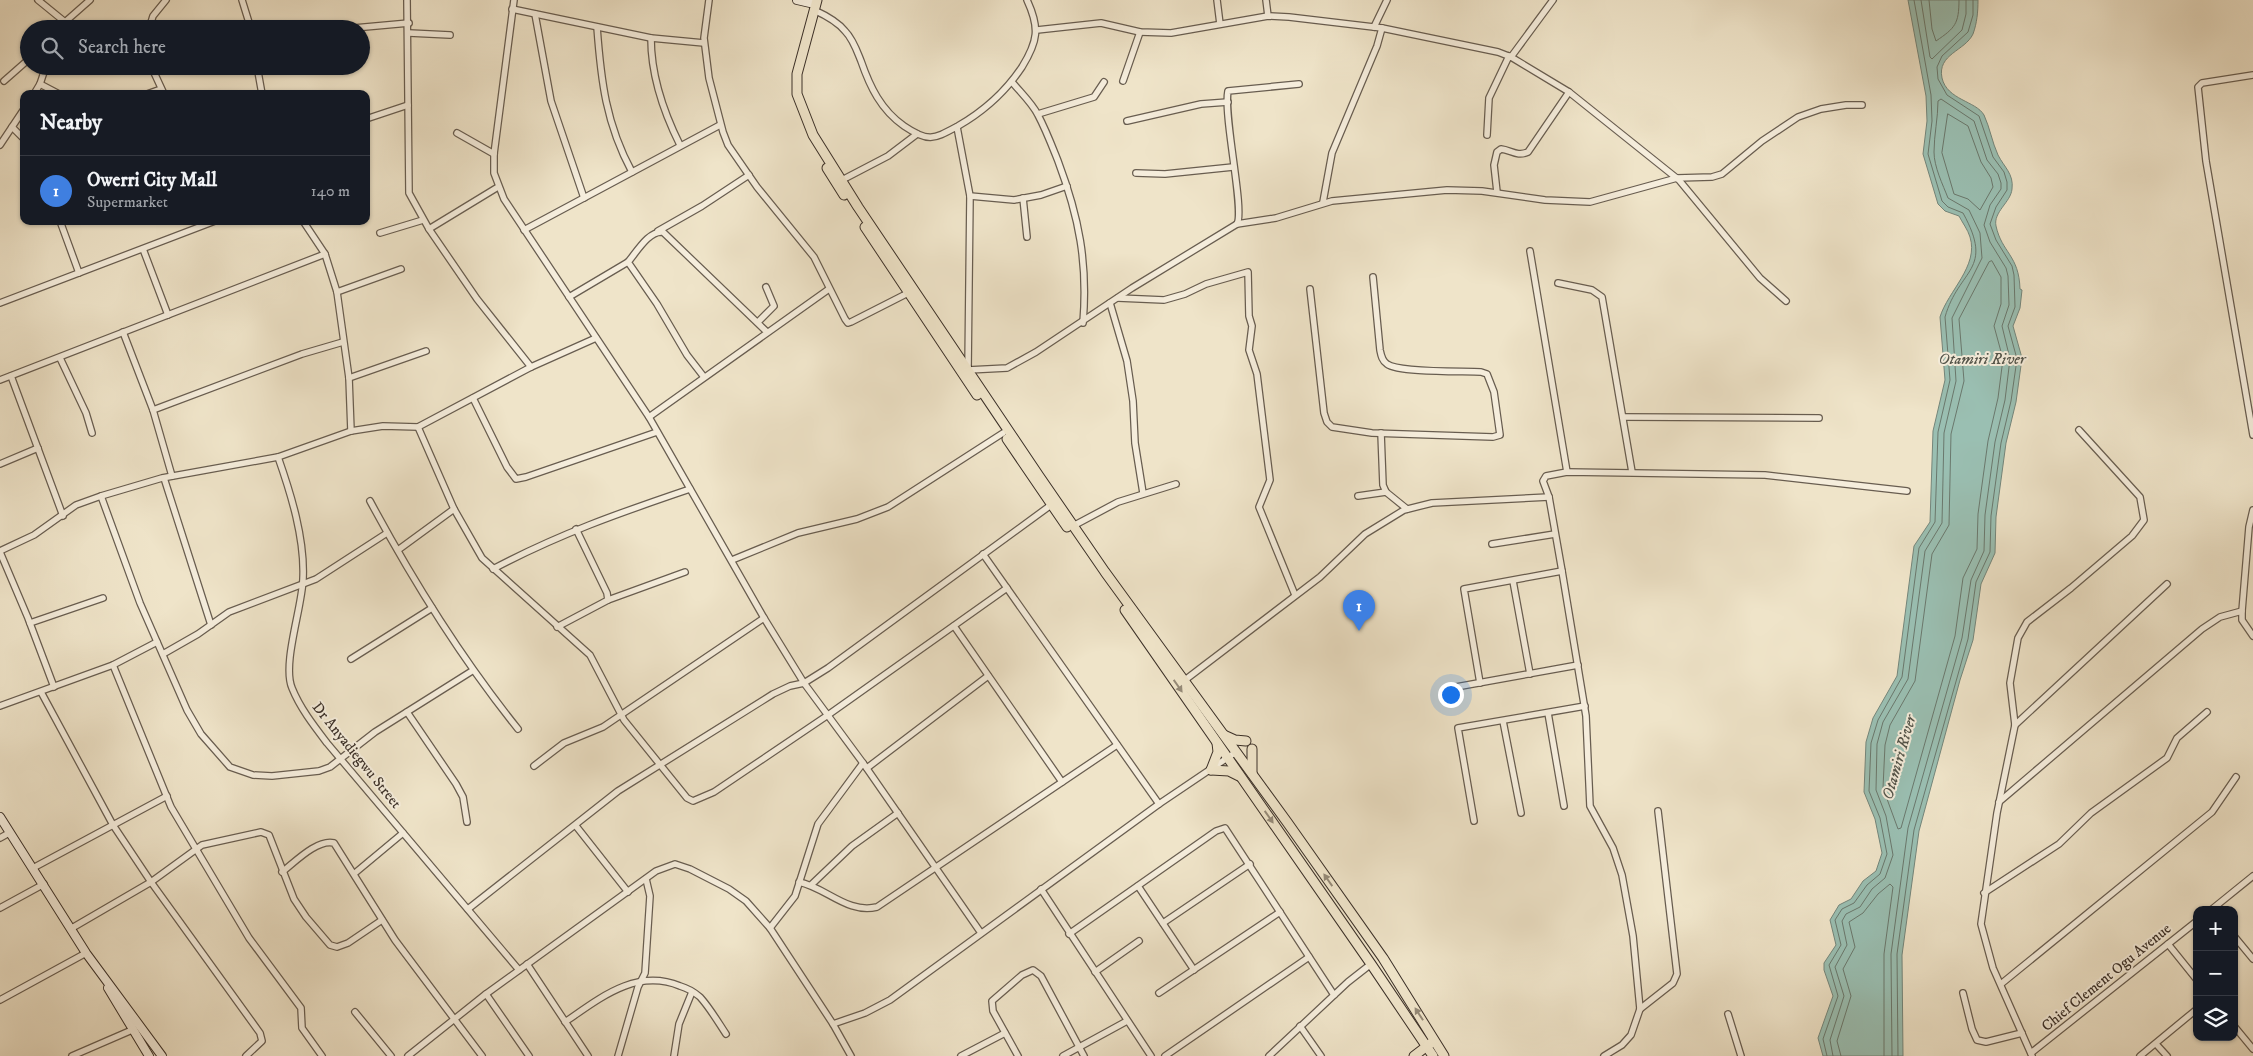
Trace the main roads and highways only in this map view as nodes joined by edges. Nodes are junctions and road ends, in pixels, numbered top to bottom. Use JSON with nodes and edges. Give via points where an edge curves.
{"nodes":[{"id":1,"x":796,"y":0,"type":"edge"},
{"id":2,"x":813,"y":3,"type":"edge"},
{"id":3,"x":856,"y":209,"type":"junction"},
{"id":4,"x":912,"y":291,"type":"junction"},
{"id":5,"x":1020,"y":454,"type":"junction"},
{"id":6,"x":1103,"y":574,"type":"junction"},
{"id":7,"x":1224,"y":735,"type":"junction"},
{"id":8,"x":1246,"y":741,"type":"dead end"},
{"id":9,"x":1217,"y":743,"type":"junction"},
{"id":10,"x":1252,"y":749,"type":"dead end"},
{"id":11,"x":1253,"y":775,"type":"junction"},
{"id":12,"x":1242,"y":777,"type":"junction"},
{"id":13,"x":0,"y":817,"type":"edge"},
{"id":14,"x":98,"y":968,"type":"junction"},
{"id":15,"x":1435,"y":1040,"type":"junction"},
{"id":16,"x":1427,"y":1046,"type":"junction"},
{"id":17,"x":1443,"y":1053,"type":"edge"},
{"id":18,"x":158,"y":1055,"type":"edge"},
{"id":19,"x":149,"y":1056,"type":"edge"},
{"id":20,"x":1414,"y":1056,"type":"edge"},
{"id":21,"x":1433,"y":1056,"type":"edge"}],
"edges":[{"from":1,"to":2,"type":"main road"},
{"from":2,"to":3,"type":"main road","via":[[797,74],[797,94],[813,135]]},
{"from":2,"to":3,"type":"main road","via":[[791,73],[791,95],[808,138]]},
{"from":3,"to":4,"type":"main road"},
{"from":4,"to":5,"type":"main road","via":[[968,370]]},
{"from":4,"to":5,"type":"main road","via":[[1003,433]]},
{"from":5,"to":6,"type":"main road","via":[[1073,526]]},
{"from":5,"to":6,"type":"main road","via":[[1051,505]]},
{"from":6,"to":7,"type":"main road"},
{"from":6,"to":9,"type":"main road","one_way":true},
{"from":7,"to":8,"type":"main road"},
{"from":7,"to":11,"type":"main road"},
{"from":9,"to":12,"type":"main road"},
{"from":9,"to":12,"type":"main road","via":[[1218,752],[1211,770],[1229,771]]},
{"from":10,"to":11,"type":"main road"},
{"from":15,"to":11,"type":"main road","one_way":true,"via":[[1385,961]]},
{"from":12,"to":16,"type":"main road","one_way":true},
{"from":13,"to":14,"type":"main road"},
{"from":14,"to":18,"type":"main road"},
{"from":14,"to":19,"type":"main road"},
{"from":15,"to":16,"type":"main road"},
{"from":15,"to":17,"type":"main road"},
{"from":16,"to":20,"type":"main road"},
{"from":16,"to":21,"type":"main road"},
{"from":17,"to":21,"type":"main road"}]}
